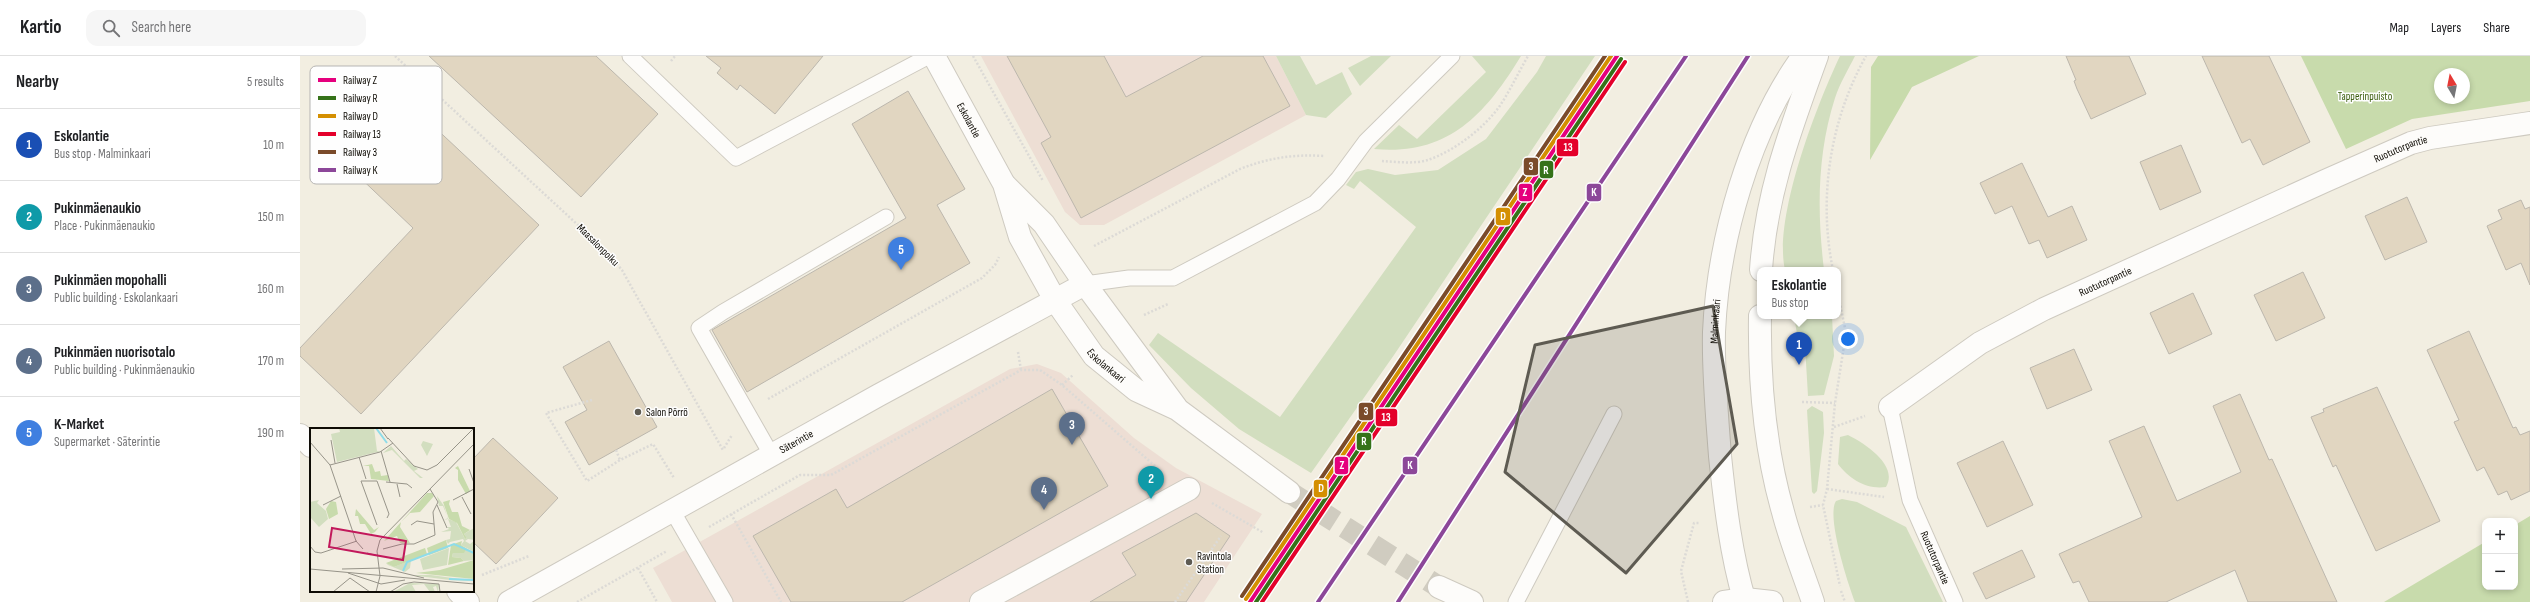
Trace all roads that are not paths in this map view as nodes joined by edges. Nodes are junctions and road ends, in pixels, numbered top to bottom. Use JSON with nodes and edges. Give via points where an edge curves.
{"nodes":[{"id":1,"x":630,"y":56,"type":"edge"},
{"id":2,"x":929,"y":56,"type":"edge"},
{"id":3,"x":934,"y":56,"type":"edge"},
{"id":4,"x":1452,"y":56,"type":"edge"},
{"id":5,"x":1803,"y":56,"type":"edge"},
{"id":6,"x":1817,"y":56,"type":"edge"},
{"id":7,"x":2530,"y":123,"type":"edge"},
{"id":8,"x":1004,"y":184,"type":"junction"},
{"id":9,"x":886,"y":217,"type":"dead end"},
{"id":10,"x":1761,"y":267,"type":"edge"},
{"id":11,"x":1085,"y":284,"type":"junction"},
{"id":12,"x":1054,"y":300,"type":"junction"},
{"id":13,"x":1760,"y":319,"type":"edge"},
{"id":14,"x":1890,"y":407,"type":"joint"},
{"id":15,"x":1177,"y":409,"type":"junction"},
{"id":16,"x":1614,"y":414,"type":"dead end"},
{"id":17,"x":300,"y":435,"type":"edge"},
{"id":18,"x":310,"y":445,"type":"edge"},
{"id":19,"x":772,"y":456,"type":"junction"},
{"id":20,"x":1189,"y":489,"type":"road end"},
{"id":21,"x":1289,"y":492,"type":"tunnel mouth"},
{"id":22,"x":673,"y":512,"type":"junction"},
{"id":23,"x":1439,"y":587,"type":"tunnel mouth"},
{"id":24,"x":459,"y":592,"type":"edge"},
{"id":25,"x":1738,"y":601,"type":"edge"},
{"id":26,"x":468,"y":602,"type":"edge"},
{"id":27,"x":509,"y":602,"type":"edge"},
{"id":28,"x":725,"y":602,"type":"edge"},
{"id":29,"x":981,"y":602,"type":"edge"},
{"id":30,"x":1472,"y":602,"type":"edge"},
{"id":31,"x":1516,"y":602,"type":"edge"},
{"id":32,"x":1772,"y":602,"type":"edge"},
{"id":33,"x":1813,"y":602,"type":"edge"},
{"id":34,"x":1956,"y":602,"type":"edge"}],
"edges":[{"from":1,"to":2,"type":"lane","via":[[736,158]]},
{"from":3,"to":8,"type":"street","name":"Eskolantie"},
{"from":4,"to":11,"type":"lane","via":[[1366,141],[1338,179],[1315,203],[1173,278],[1129,278]]},
{"from":5,"to":25,"type":"street","name":"Malminkaari","via":[[1789,76],[1757,142],[1739,194],[1724,249],[1714,332],[1716,406]]},
{"from":6,"to":10,"type":"street","via":[[1785,145],[1769,202]]},
{"from":7,"to":14,"type":"street","name":"Ruotutorpantie","via":[[2411,143],[2325,181],[2044,309],[1980,343]]},
{"from":8,"to":11,"type":"street","name":"Eskolantie","via":[[1044,224]]},
{"from":8,"to":12,"type":"street","name":"Eskolantie","via":[[1020,238]]},
{"from":9,"to":19,"type":"lane","via":[[699,328]]},
{"from":11,"to":12,"type":"street","name":"Säterintie"},
{"from":11,"to":15,"type":"street","name":"Eskolankaari"},
{"from":12,"to":15,"type":"street","name":"Eskolankaari","via":[[1094,356],[1136,390]]},
{"from":12,"to":19,"type":"street","name":"Säterintie"},
{"from":13,"to":33,"type":"street","via":[[1759,361],[1767,433],[1783,512]]},
{"from":14,"to":34,"type":"lane","name":"Ruotutorpantie","via":[[1910,500]]},
{"from":15,"to":21,"type":"street","name":"Eskolankaari"},
{"from":16,"to":31,"type":"lane"},
{"from":17,"to":18,"type":"street"},
{"from":19,"to":22,"type":"street","name":"Säterintie"},
{"from":20,"to":29,"type":"street"},
{"from":22,"to":27,"type":"street","name":"Säterintie"},
{"from":22,"to":28,"type":"lane"},
{"from":23,"to":30,"type":"street"},
{"from":24,"to":26,"type":"street"},
{"from":25,"to":32,"type":"street"}]}
